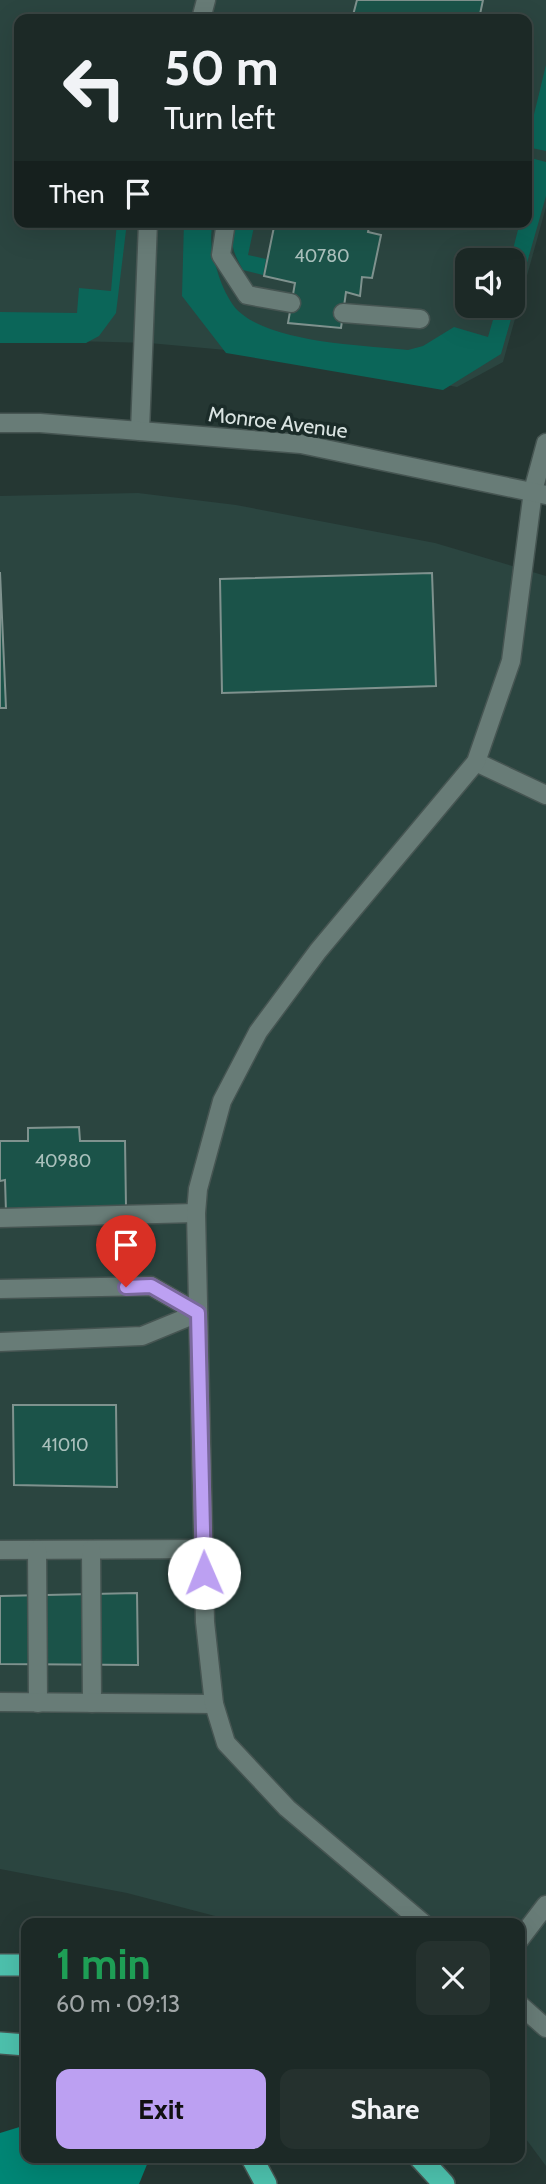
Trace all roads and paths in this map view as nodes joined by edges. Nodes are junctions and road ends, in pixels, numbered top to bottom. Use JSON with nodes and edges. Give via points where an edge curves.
{"nodes":[{"id":1,"x":148,"y":228,"type":"edge"},
{"id":2,"x":225,"y":228,"type":"edge"},
{"id":3,"x":291,"y":303,"type":"dead end"},
{"id":4,"x":343,"y":313,"type":"dead end"},
{"id":5,"x":420,"y":319,"type":"dead end"},
{"id":6,"x":0,"y":423,"type":"edge"},
{"id":7,"x":139,"y":431,"type":"junction"},
{"id":8,"x":546,"y":443,"type":"edge"},
{"id":9,"x":540,"y":493,"type":"edge"},
{"id":10,"x":476,"y":762,"type":"junction"},
{"id":11,"x":546,"y":795,"type":"edge"},
{"id":12,"x":196,"y":1213,"type":"junction"},
{"id":13,"x":0,"y":1218,"type":"edge"},
{"id":14,"x":0,"y":1289,"type":"edge"},
{"id":15,"x":198,"y":1313,"type":"junction"},
{"id":16,"x":0,"y":1342,"type":"edge"},
{"id":17,"x":203,"y":1549,"type":"junction"},
{"id":18,"x":0,"y":1550,"type":"edge"},
{"id":19,"x":37,"y":1550,"type":"junction"},
{"id":20,"x":91,"y":1550,"type":"junction"},
{"id":21,"x":0,"y":1702,"type":"edge"},
{"id":22,"x":38,"y":1703,"type":"junction"},
{"id":23,"x":92,"y":1703,"type":"junction"},
{"id":24,"x":214,"y":1704,"type":"junction"},
{"id":25,"x":546,"y":1905,"type":"edge"},
{"id":26,"x":417,"y":1918,"type":"edge"},
{"id":27,"x":525,"y":1932,"type":"edge"},
{"id":28,"x":0,"y":1965,"type":"edge"},
{"id":29,"x":21,"y":1965,"type":"edge"},
{"id":30,"x":525,"y":2010,"type":"edge"},
{"id":31,"x":546,"y":2028,"type":"edge"},
{"id":32,"x":0,"y":2043,"type":"edge"},
{"id":33,"x":21,"y":2045,"type":"edge"},
{"id":34,"x":255,"y":2163,"type":"edge"},
{"id":35,"x":425,"y":2163,"type":"edge"},
{"id":36,"x":266,"y":2184,"type":"edge"},
{"id":37,"x":444,"y":2184,"type":"edge"}],
"edges":[{"from":1,"to":7,"type":"street"},
{"from":2,"to":3,"type":"street","via":[[221,255],[247,295]]},
{"from":4,"to":5,"type":"street"},
{"from":6,"to":7,"type":"street","name":"Monroe Avenue"},
{"from":7,"to":9,"type":"street","name":"Monroe Avenue","via":[[301,444]]},
{"from":8,"to":9,"type":"street"},
{"from":9,"to":10,"type":"street","via":[[511,661]]},
{"from":10,"to":11,"type":"street"},
{"from":10,"to":12,"type":"street","via":[[318,951],[258,1032],[222,1101]]},
{"from":12,"to":13,"type":"street"},
{"from":12,"to":15,"type":"street"},
{"from":14,"to":15,"type":"street","via":[[151,1286]]},
{"from":15,"to":16,"type":"street","via":[[142,1336]]},
{"from":15,"to":17,"type":"street"},
{"from":17,"to":20,"type":"street"},
{"from":17,"to":24,"type":"street"},
{"from":18,"to":19,"type":"street"},
{"from":19,"to":20,"type":"street"},
{"from":19,"to":22,"type":"street"},
{"from":20,"to":23,"type":"street"},
{"from":21,"to":22,"type":"street"},
{"from":22,"to":23,"type":"street"},
{"from":23,"to":24,"type":"street"},
{"from":24,"to":26,"type":"street","via":[[226,1742],[287,1808]]},
{"from":25,"to":27,"type":"street"},
{"from":28,"to":29,"type":"highway"},
{"from":30,"to":31,"type":"street"},
{"from":32,"to":33,"type":"highway"},
{"from":34,"to":36,"type":"highway"},
{"from":35,"to":37,"type":"highway"}]}
